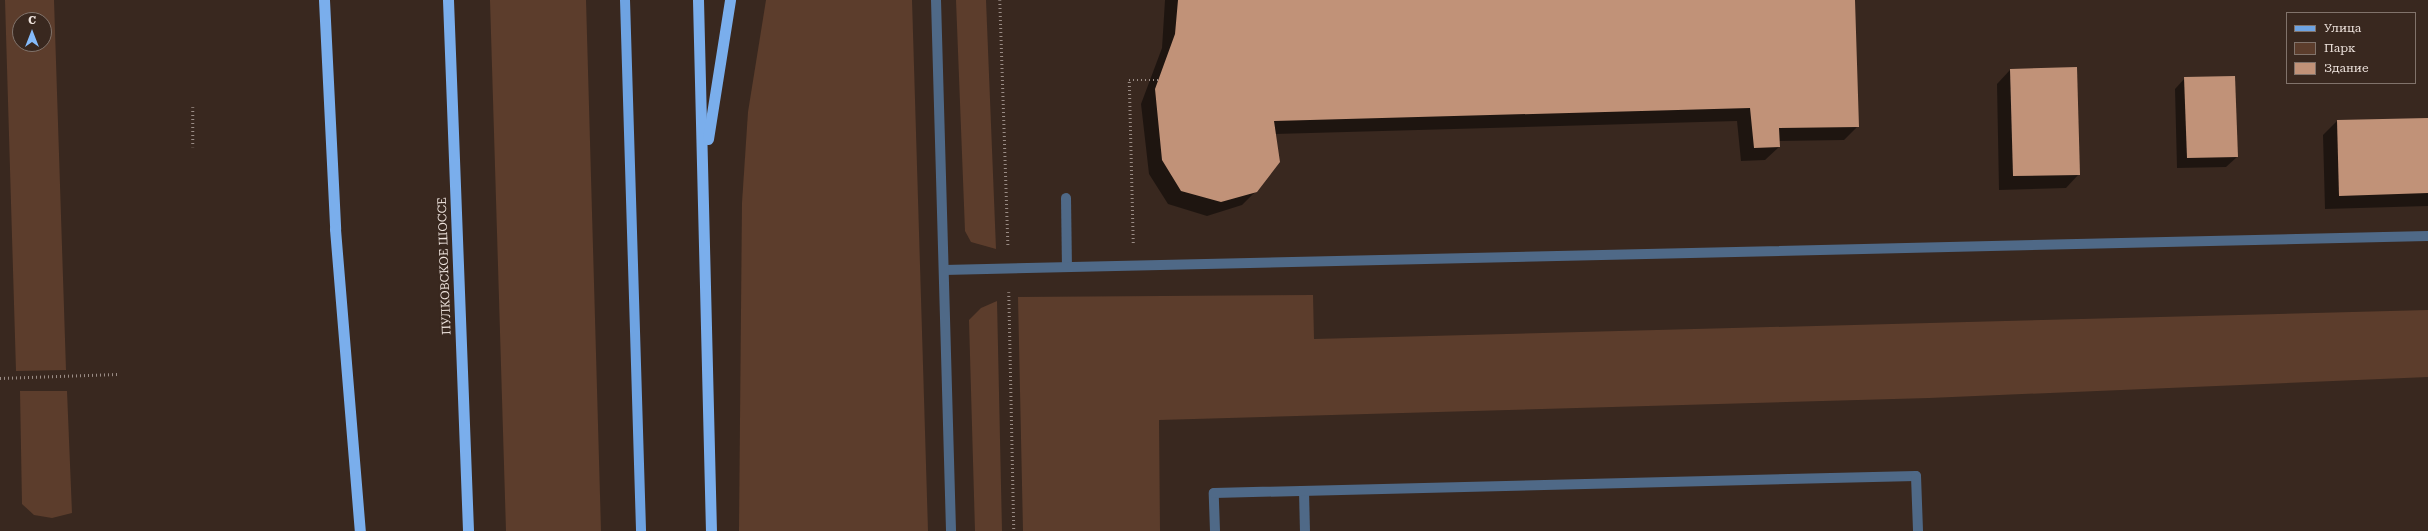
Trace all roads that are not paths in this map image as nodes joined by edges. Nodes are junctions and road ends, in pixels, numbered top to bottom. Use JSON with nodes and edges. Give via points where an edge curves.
{"nodes":[{"id":1,"x":324,"y":0,"type":"edge"},
{"id":2,"x":448,"y":0,"type":"edge"},
{"id":3,"x":625,"y":0,"type":"edge"},
{"id":4,"x":698,"y":0,"type":"edge"},
{"id":5,"x":730,"y":0,"type":"edge"},
{"id":6,"x":936,"y":0,"type":"edge"},
{"id":7,"x":704,"y":163,"type":"junction"},
{"id":8,"x":1066,"y":198,"type":"dead end"},
{"id":9,"x":2428,"y":236,"type":"edge"},
{"id":10,"x":1067,"y":267,"type":"junction"},
{"id":11,"x":944,"y":270,"type":"junction"},
{"id":12,"x":1304,"y":491,"type":"junction"},
{"id":13,"x":360,"y":531,"type":"edge"},
{"id":14,"x":468,"y":531,"type":"edge"},
{"id":15,"x":641,"y":531,"type":"edge"},
{"id":16,"x":711,"y":531,"type":"edge"},
{"id":17,"x":951,"y":531,"type":"edge"},
{"id":18,"x":1215,"y":531,"type":"edge"},
{"id":19,"x":1305,"y":531,"type":"edge"},
{"id":20,"x":1918,"y":531,"type":"edge"}],
"edges":[{"from":1,"to":13,"type":"highway","via":[[335,230]]},
{"from":2,"to":14,"type":"highway","name":"ПУЛКОВСКОЕ ШОССЕ"},
{"from":3,"to":15,"type":"main road"},
{"from":4,"to":7,"type":"highway"},
{"from":5,"to":7,"type":"highway"},
{"from":6,"to":11,"type":"street"},
{"from":7,"to":16,"type":"highway"},
{"from":8,"to":10,"type":"street"},
{"from":9,"to":10,"type":"street"},
{"from":10,"to":11,"type":"street"},
{"from":11,"to":17,"type":"street"},
{"from":12,"to":18,"type":"street","via":[[1214,493]]},
{"from":12,"to":19,"type":"street"},
{"from":12,"to":20,"type":"street","via":[[1916,476]]}]}
